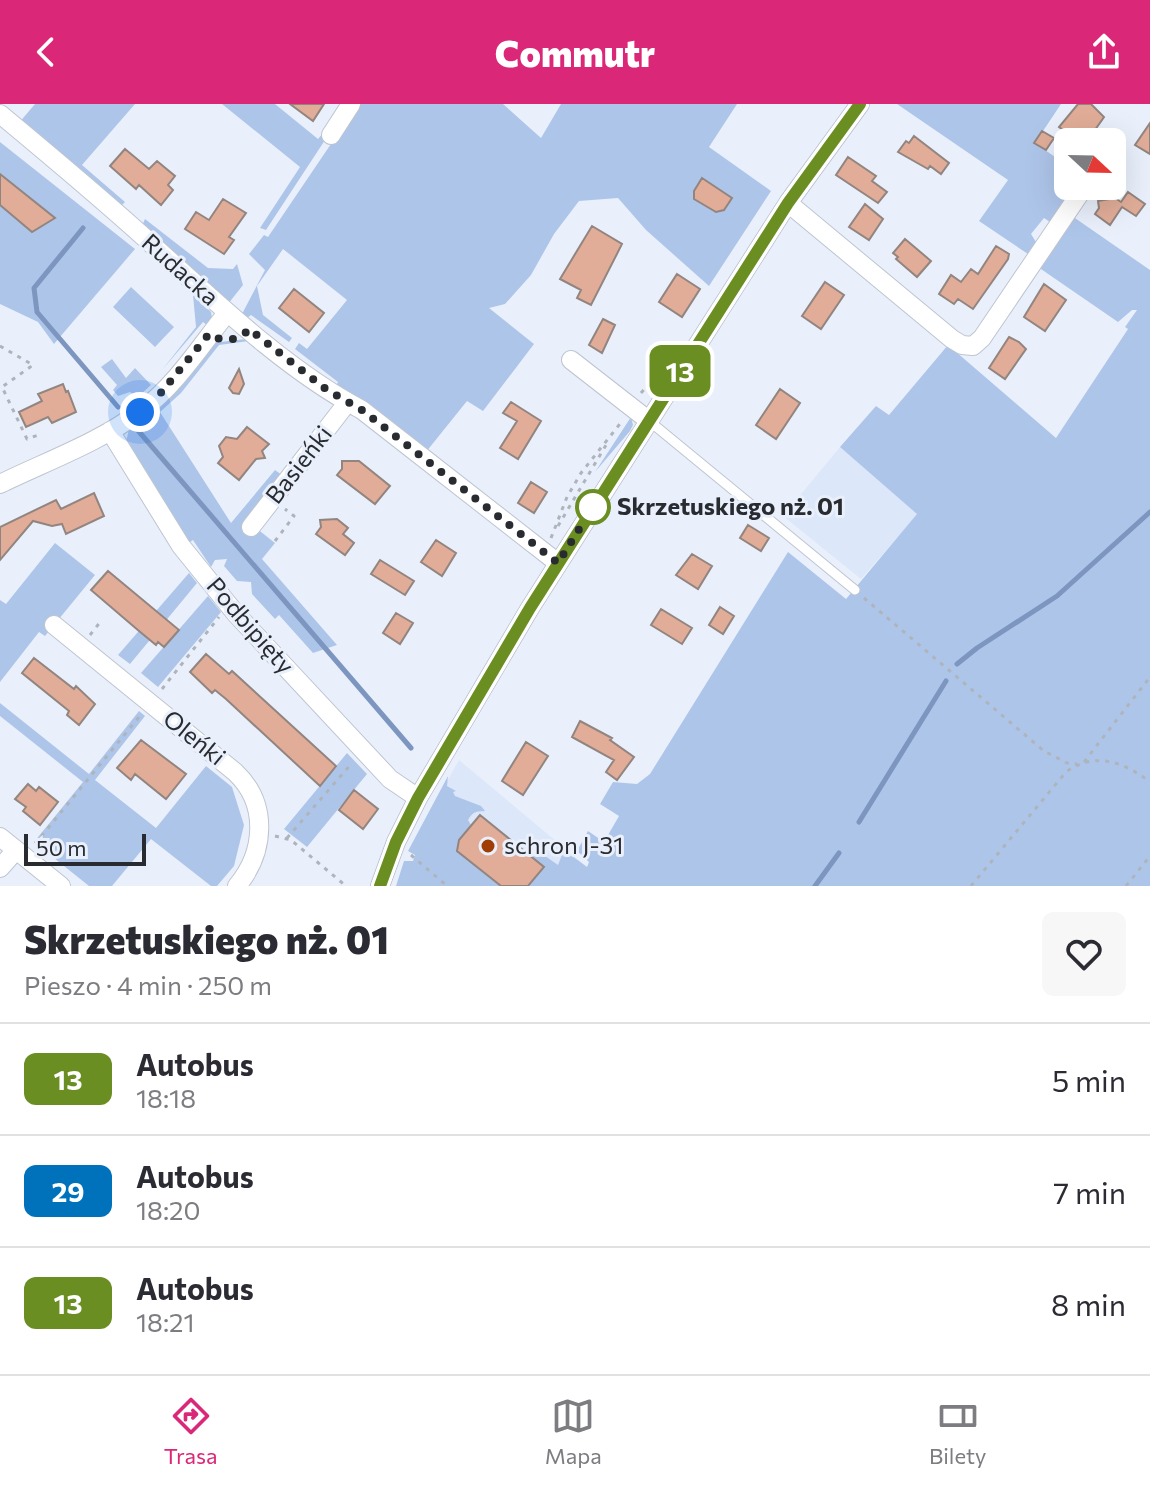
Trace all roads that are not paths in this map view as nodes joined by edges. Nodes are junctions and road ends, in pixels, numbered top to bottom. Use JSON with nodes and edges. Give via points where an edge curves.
{"nodes":[{"id":1,"x":351,"y":104,"type":"edge"},
{"id":2,"x":860,"y":104,"type":"edge"},
{"id":3,"x":0,"y":114,"type":"edge"},
{"id":4,"x":331,"y":135,"type":"dead end"},
{"id":5,"x":1076,"y":200,"type":"edge"},
{"id":6,"x":788,"y":203,"type":"junction"},
{"id":7,"x":227,"y":313,"type":"junction"},
{"id":8,"x":571,"y":360,"type":"dead end"},
{"id":9,"x":347,"y":403,"type":"junction"},
{"id":10,"x":648,"y":420,"type":"junction"},
{"id":11,"x":110,"y":431,"type":"junction"},
{"id":12,"x":0,"y":484,"type":"edge"},
{"id":13,"x":251,"y":527,"type":"dead end"},
{"id":14,"x":558,"y":563,"type":"junction"},
{"id":15,"x":855,"y":590,"type":"road end"},
{"id":16,"x":54,"y":625,"type":"dead end"},
{"id":17,"x":418,"y":798,"type":"junction"},
{"id":18,"x":0,"y":837,"type":"edge"},
{"id":19,"x":23,"y":850,"type":"junction"},
{"id":20,"x":0,"y":868,"type":"edge"},
{"id":21,"x":61,"y":886,"type":"edge"},
{"id":22,"x":237,"y":886,"type":"edge"},
{"id":23,"x":380,"y":886,"type":"edge"}],
"edges":[{"from":1,"to":4,"type":"street"},
{"from":2,"to":6,"type":"street"},
{"from":3,"to":7,"type":"street","name":"Rudacka"},
{"from":5,"to":6,"type":"street","via":[[973,346],[952,339]]},
{"from":6,"to":10,"type":"street"},
{"from":7,"to":9,"type":"street","name":"Rudacka"},
{"from":7,"to":11,"type":"street","via":[[155,400]]},
{"from":8,"to":10,"type":"street"},
{"from":9,"to":13,"type":"street","name":"Basieńki"},
{"from":9,"to":14,"type":"street","name":"Rudacka"},
{"from":10,"to":14,"type":"street"},
{"from":10,"to":15,"type":"lane"},
{"from":11,"to":12,"type":"street"},
{"from":11,"to":17,"type":"street","name":"Podbipięty","via":[[181,546],[236,614],[390,779]]},
{"from":14,"to":17,"type":"street"},
{"from":16,"to":22,"type":"street","name":"Oleńki","via":[[235,772],[250,793],[260,840]]},
{"from":17,"to":23,"type":"street"},
{"from":18,"to":19,"type":"street"},
{"from":19,"to":20,"type":"street"},
{"from":19,"to":21,"type":"street"}]}
